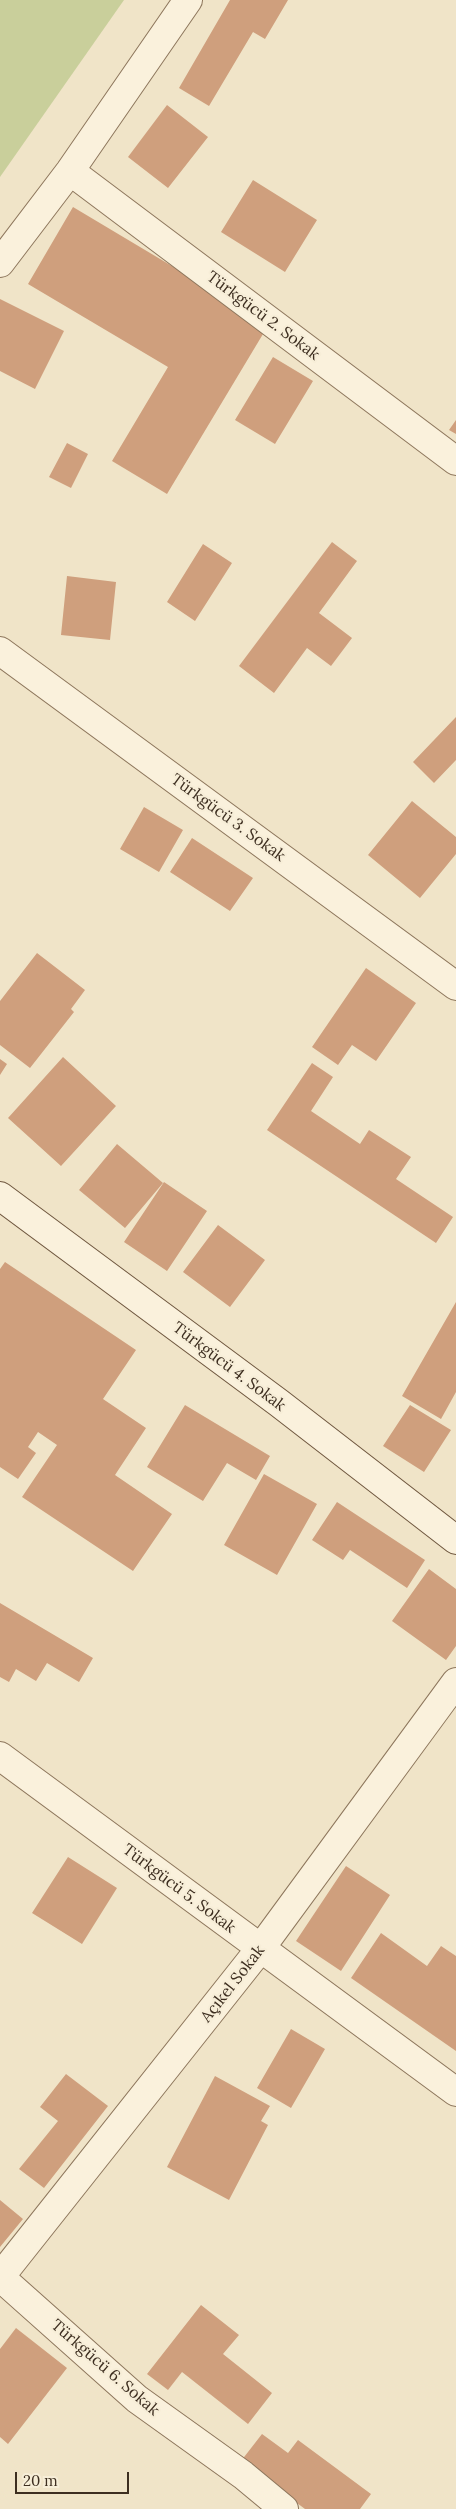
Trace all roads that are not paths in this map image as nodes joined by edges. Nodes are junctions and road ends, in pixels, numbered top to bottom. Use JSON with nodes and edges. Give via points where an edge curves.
{"nodes":[{"id":1,"x":188,"y":0,"type":"edge"},
{"id":2,"x":70,"y":171,"type":"junction"},
{"id":3,"x":0,"y":263,"type":"edge"},
{"id":4,"x":456,"y":461,"type":"edge"},
{"id":5,"x":0,"y":651,"type":"edge"},
{"id":6,"x":456,"y":986,"type":"edge"},
{"id":7,"x":0,"y":1196,"type":"edge"},
{"id":8,"x":456,"y":1540,"type":"edge"},
{"id":9,"x":456,"y":1682,"type":"edge"},
{"id":10,"x":0,"y":1756,"type":"edge"},
{"id":11,"x":260,"y":1949,"type":"junction"},
{"id":12,"x":456,"y":2092,"type":"edge"},
{"id":13,"x":0,"y":2277,"type":"edge"},
{"id":14,"x":284,"y":2509,"type":"edge"}],
"edges":[{"from":1,"to":2,"type":"street"},
{"from":2,"to":3,"type":"street"},
{"from":2,"to":4,"type":"street","name":"Türkgücü 2. Sokak"},
{"from":5,"to":6,"type":"street","name":"Türkgücü 3. Sokak"},
{"from":7,"to":8,"type":"street","name":"Türkgücü 4. Sokak","via":[[279,1403]]},
{"from":9,"to":11,"type":"street","name":"Açıkel Sokak"},
{"from":10,"to":11,"type":"street","name":"Türkgücü 5. Sokak"},
{"from":11,"to":12,"type":"street","name":"Türkgücü 5. Sokak"},
{"from":11,"to":13,"type":"street","name":"Açıkel Sokak"},
{"from":13,"to":14,"type":"street","name":"Türkgücü 6. Sokak","via":[[137,2399],[243,2475]]}]}
